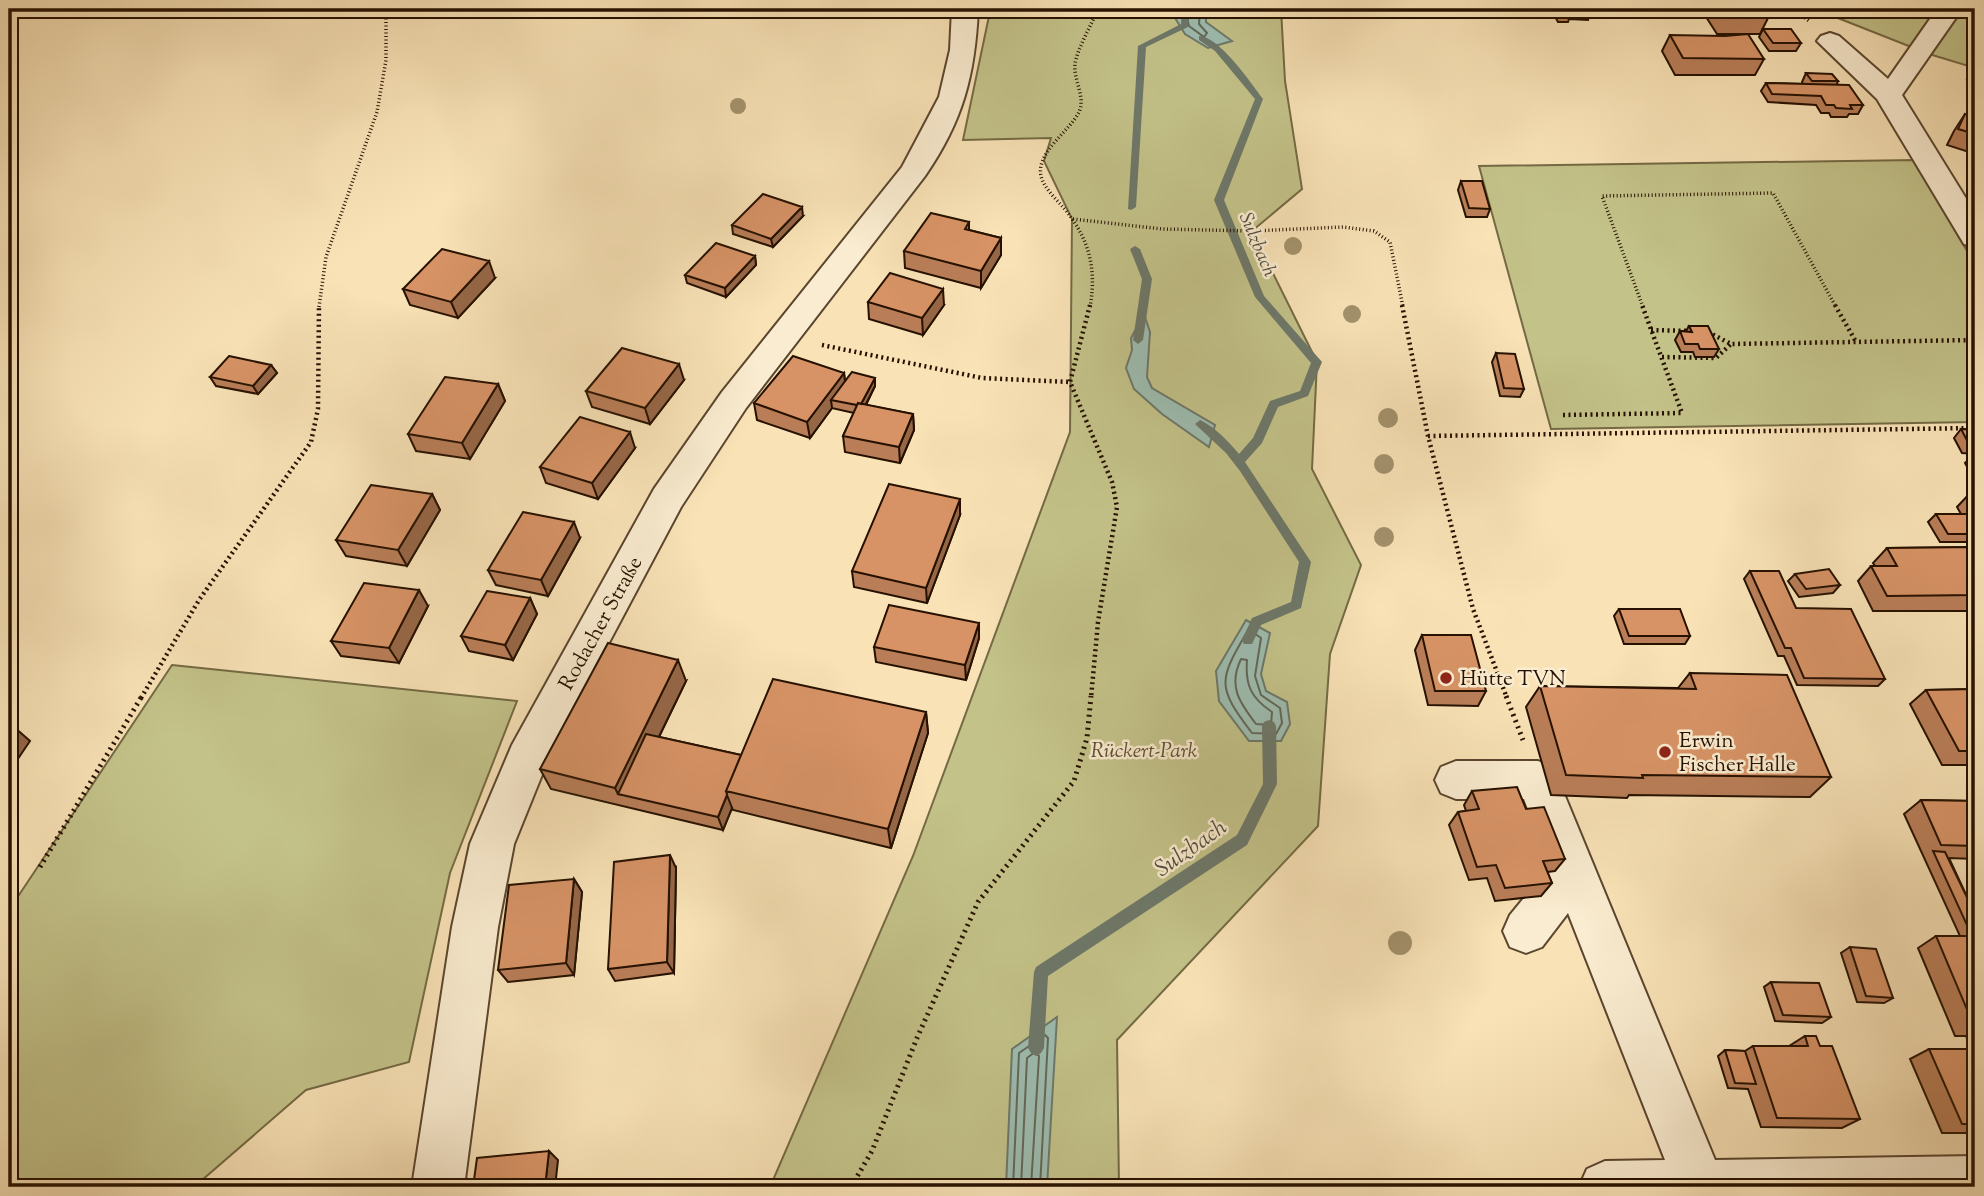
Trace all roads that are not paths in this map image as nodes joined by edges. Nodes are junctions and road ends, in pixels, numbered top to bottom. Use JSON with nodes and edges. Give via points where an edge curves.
{"nodes":[{"id":1,"x":965,"y":9,"type":"edge"},
{"id":2,"x":1949,"y":9,"type":"edge"},
{"id":3,"x":1830,"y":41,"type":"dead end"},
{"id":4,"x":1888,"y":94,"type":"junction"},
{"id":5,"x":1965,"y":204,"type":"edge"},
{"id":6,"x":1975,"y":237,"type":"edge"},
{"id":7,"x":1456,"y":780,"type":"dead end"},
{"id":8,"x":1576,"y":869,"type":"junction"},
{"id":9,"x":1526,"y":931,"type":"dead end"},
{"id":10,"x":1975,"y":1182,"type":"edge"},
{"id":11,"x":1700,"y":1185,"type":"junction"},
{"id":12,"x":438,"y":1187,"type":"edge"},
{"id":13,"x":1605,"y":1187,"type":"edge"}],
"edges":[{"from":1,"to":12,"type":"street","name":"Rodacher Straße","via":[[964,50],[953,97],[915,170],[734,400],[667,499],[533,745],[492,844],[475,927]]},
{"from":2,"to":4,"type":"street"},
{"from":3,"to":4,"type":"street"},
{"from":4,"to":5,"type":"street"},
{"from":5,"to":6,"type":"street"},
{"from":7,"to":8,"type":"street","via":[[1538,780]]},
{"from":8,"to":9,"type":"street"},
{"from":8,"to":11,"type":"street"},
{"from":10,"to":11,"type":"street"},
{"from":11,"to":13,"type":"street"}]}
